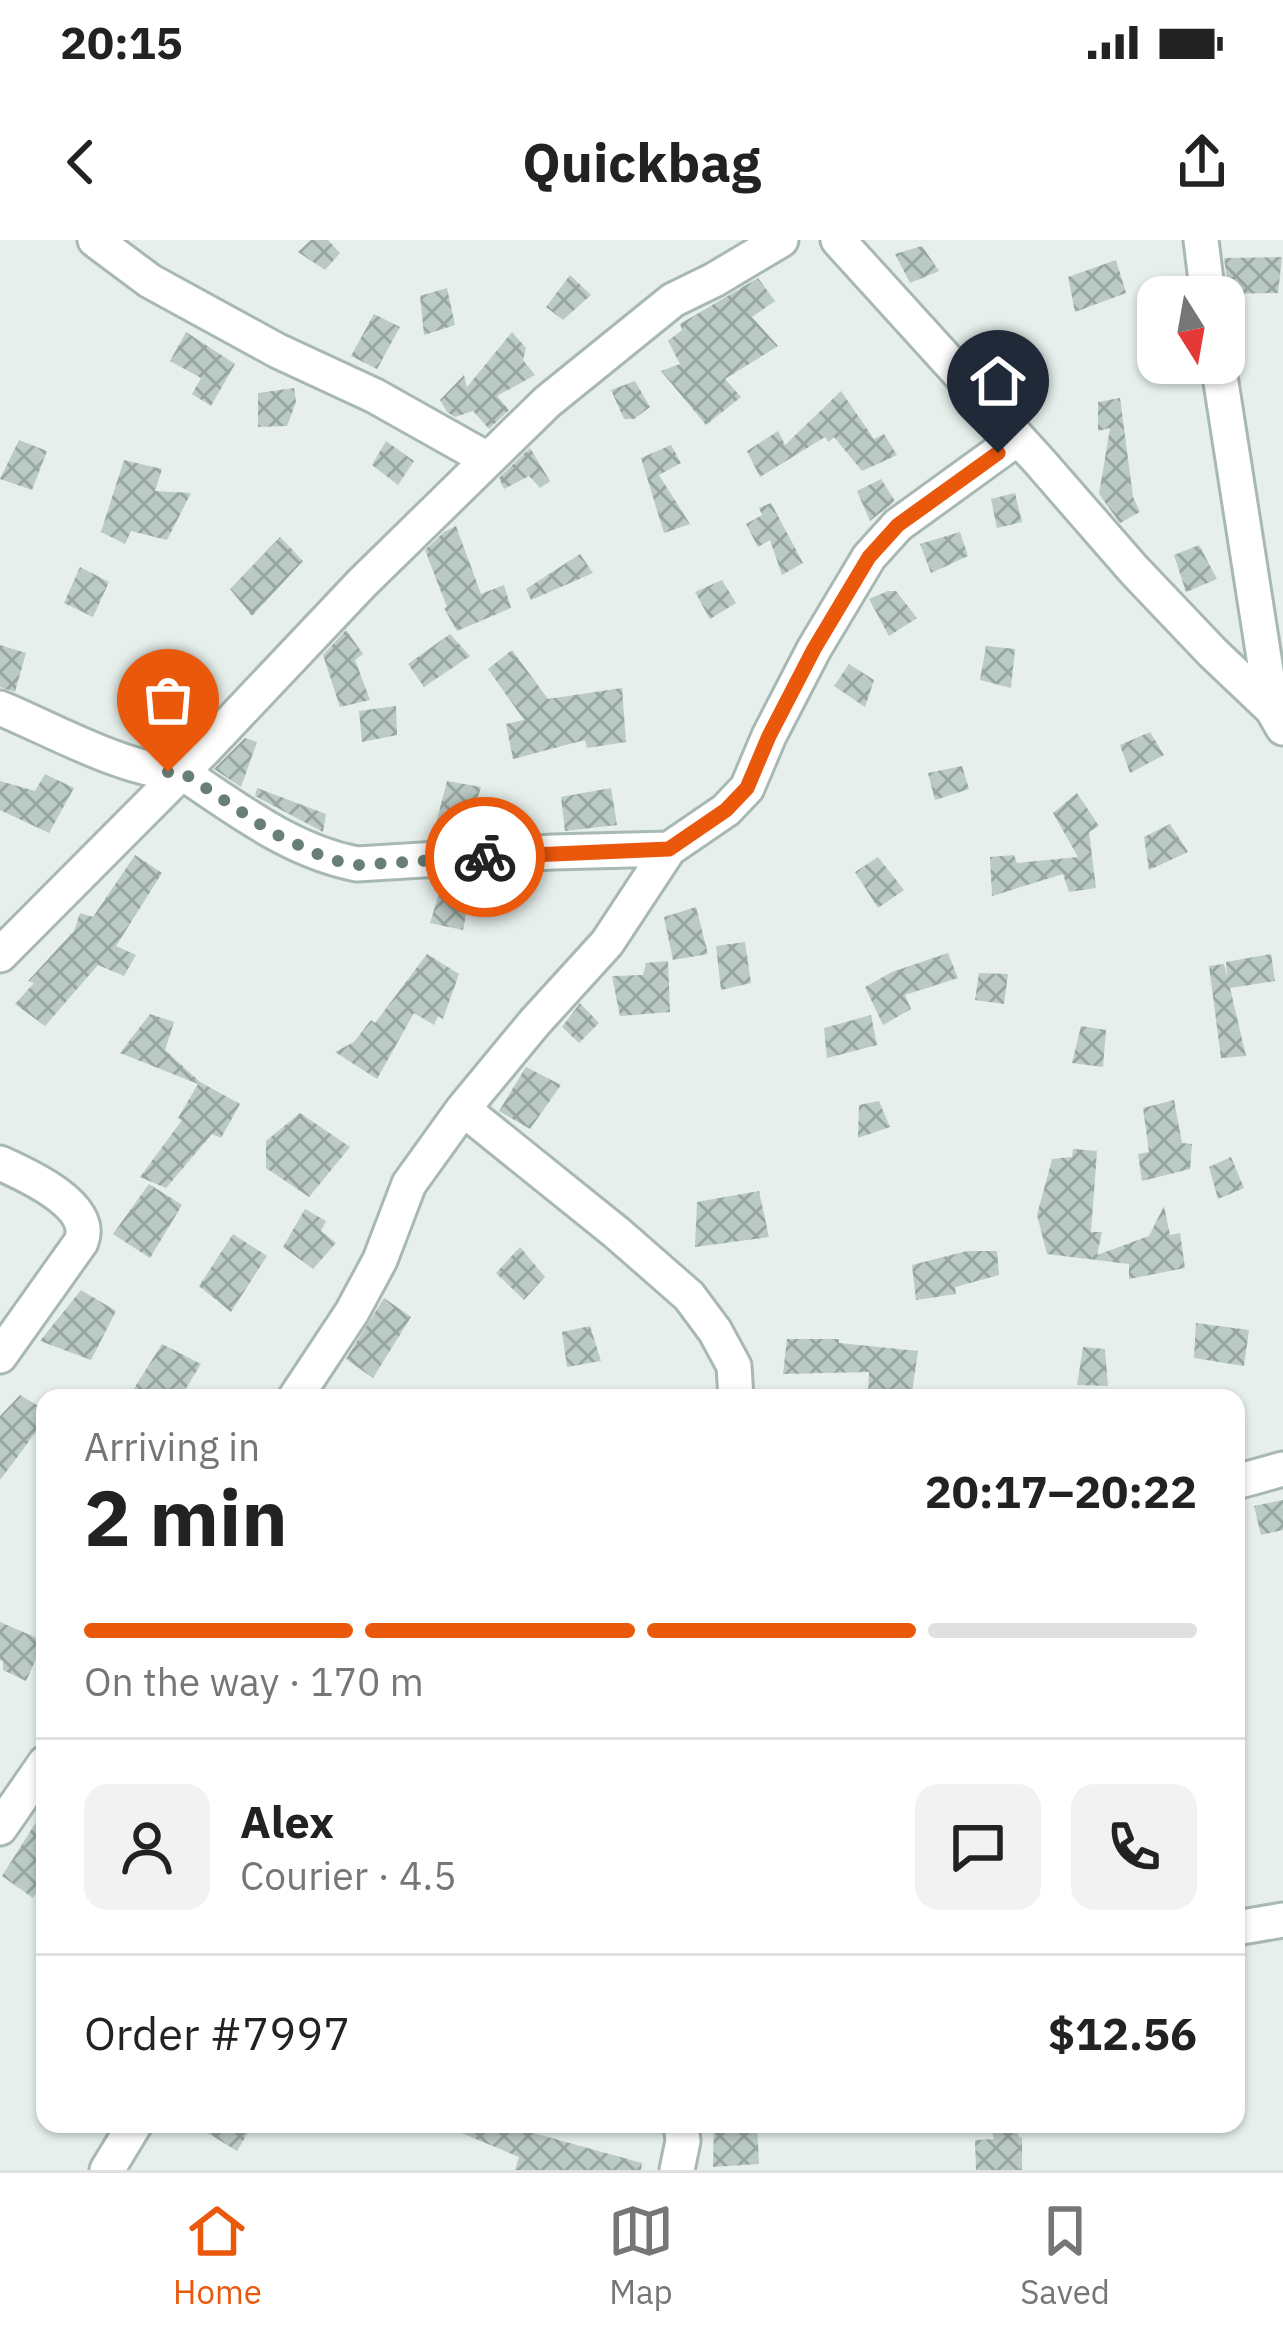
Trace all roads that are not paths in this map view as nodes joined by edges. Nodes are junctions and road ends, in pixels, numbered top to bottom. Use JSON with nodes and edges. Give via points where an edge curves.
{"nodes":[{"id":1,"x":95,"y":240,"type":"edge"},
{"id":2,"x":782,"y":240,"type":"edge"},
{"id":3,"x":838,"y":240,"type":"edge"},
{"id":4,"x":1201,"y":240,"type":"edge"},
{"id":5,"x":1205,"y":276,"type":"edge"},
{"id":6,"x":1221,"y":384,"type":"edge"},
{"id":7,"x":1018,"y":438,"type":"junction"},
{"id":8,"x":487,"y":458,"type":"junction"},
{"id":9,"x":0,"y":708,"type":"edge"},
{"id":10,"x":1277,"y":718,"type":"edge"},
{"id":11,"x":182,"y":772,"type":"junction"},
{"id":12,"x":669,"y":849,"type":"junction"},
{"id":13,"x":0,"y":955,"type":"edge"},
{"id":14,"x":463,"y":1109,"type":"junction"},
{"id":15,"x":0,"y":1163,"type":"edge"},
{"id":16,"x":0,"y":1356,"type":"edge"},
{"id":17,"x":302,"y":1389,"type":"edge"},
{"id":18,"x":735,"y":1389,"type":"edge"},
{"id":19,"x":1283,"y":1469,"type":"edge"},
{"id":20,"x":1245,"y":1480,"type":"edge"},
{"id":21,"x":36,"y":1776,"type":"edge"},
{"id":22,"x":0,"y":1828,"type":"edge"},
{"id":23,"x":1283,"y":1920,"type":"edge"},
{"id":24,"x":1245,"y":1926,"type":"edge"},
{"id":25,"x":130,"y":2133,"type":"edge"},
{"id":26,"x":682,"y":2133,"type":"edge"},
{"id":27,"x":107,"y":2170,"type":"edge"},
{"id":28,"x":677,"y":2170,"type":"edge"}],
"edges":[{"from":1,"to":8,"type":"street","via":[[150,281]]},
{"from":2,"to":8,"type":"street","via":[[674,300]]},
{"from":3,"to":7,"type":"street"},
{"from":4,"to":5,"type":"street"},
{"from":6,"to":10,"type":"street"},
{"from":7,"to":10,"type":"street"},
{"from":7,"to":12,"type":"street","via":[[898,525],[869,557],[747,788]]},
{"from":8,"to":11,"type":"street"},
{"from":9,"to":11,"type":"street","via":[[130,764]]},
{"from":11,"to":12,"type":"street","via":[[273,833],[357,865]]},
{"from":11,"to":13,"type":"street"},
{"from":12,"to":14,"type":"street","via":[[607,943]]},
{"from":14,"to":17,"type":"street","via":[[409,1184],[380,1259]]},
{"from":14,"to":18,"type":"street","via":[[689,1296],[734,1366]]},
{"from":15,"to":16,"type":"street","via":[[67,1202],[85,1232]]},
{"from":19,"to":20,"type":"street"},
{"from":21,"to":22,"type":"street"},
{"from":23,"to":24,"type":"street"},
{"from":25,"to":27,"type":"street"},
{"from":26,"to":28,"type":"street"}]}
